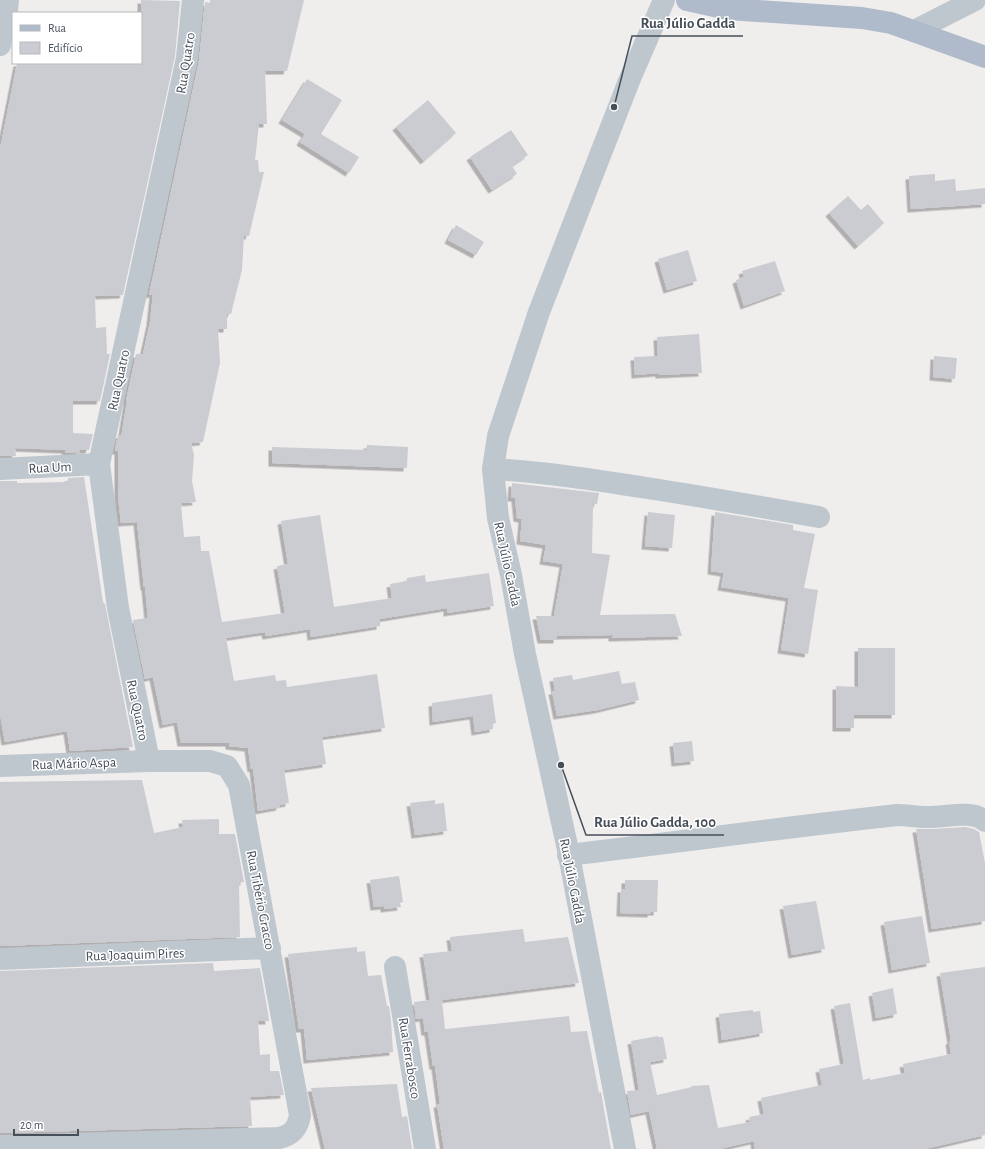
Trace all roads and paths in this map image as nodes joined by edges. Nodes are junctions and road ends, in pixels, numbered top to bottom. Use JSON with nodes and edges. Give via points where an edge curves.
{"nodes":[{"id":1,"x":193,"y":0,"type":"edge"},
{"id":2,"x":664,"y":0,"type":"edge"},
{"id":3,"x":687,"y":0,"type":"edge"},
{"id":4,"x":975,"y":0,"type":"edge"},
{"id":5,"x":5,"y":8,"type":"edge"},
{"id":6,"x":914,"y":31,"type":"junction"},
{"id":7,"x":0,"y":45,"type":"edge"},
{"id":8,"x":985,"y":57,"type":"edge"},
{"id":9,"x":99,"y":464,"type":"junction"},
{"id":10,"x":0,"y":469,"type":"edge"},
{"id":11,"x":493,"y":469,"type":"junction"},
{"id":12,"x":819,"y":517,"type":"dead end"},
{"id":13,"x":149,"y":761,"type":"junction"},
{"id":14,"x":0,"y":766,"type":"edge"},
{"id":15,"x":985,"y":820,"type":"edge"},
{"id":16,"x":568,"y":855,"type":"junction"},
{"id":17,"x":270,"y":948,"type":"junction"},
{"id":18,"x":0,"y":959,"type":"edge"},
{"id":19,"x":395,"y":967,"type":"dead end"},
{"id":20,"x":0,"y":1146,"type":"edge"},
{"id":21,"x":425,"y":1149,"type":"edge"},
{"id":22,"x":625,"y":1149,"type":"edge"}],
"edges":[{"from":1,"to":9,"type":"street","name":"Rua Quatro","via":[[188,58]]},
{"from":2,"to":11,"type":"street","name":"Rua Júlio Gadda","via":[[629,81],[539,312],[498,436]]},
{"from":3,"to":6,"type":"main road","via":[[743,11],[862,18],[891,23]]},
{"from":4,"to":6,"type":"street"},
{"from":5,"to":7,"type":"street"},
{"from":6,"to":8,"type":"main road"},
{"from":9,"to":10,"type":"street","name":"Rua Um"},
{"from":9,"to":13,"type":"street","name":"Rua Quatro","via":[[118,608]]},
{"from":11,"to":12,"type":"street","via":[[606,482]]},
{"from":11,"to":16,"type":"street","name":"Rua Júlio Gadda","via":[[498,518]]},
{"from":13,"to":14,"type":"street","name":"Rua Mário Aspa"},
{"from":13,"to":17,"type":"street","name":"Rua Tibério Gracco","via":[[210,760],[227,766],[239,785]]},
{"from":15,"to":16,"type":"street","via":[[978,816],[965,815],[897,815]]},
{"from":16,"to":22,"type":"street","name":"Rua Júlio Gadda"},
{"from":17,"to":18,"type":"street","name":"Rua Joaquim Pires"},
{"from":17,"to":20,"type":"street","name":"Rua Tibério Gracco","via":[[300,1115],[294,1132],[279,1138]]},
{"from":19,"to":21,"type":"street","name":"Rua Ferrabosco"}]}
